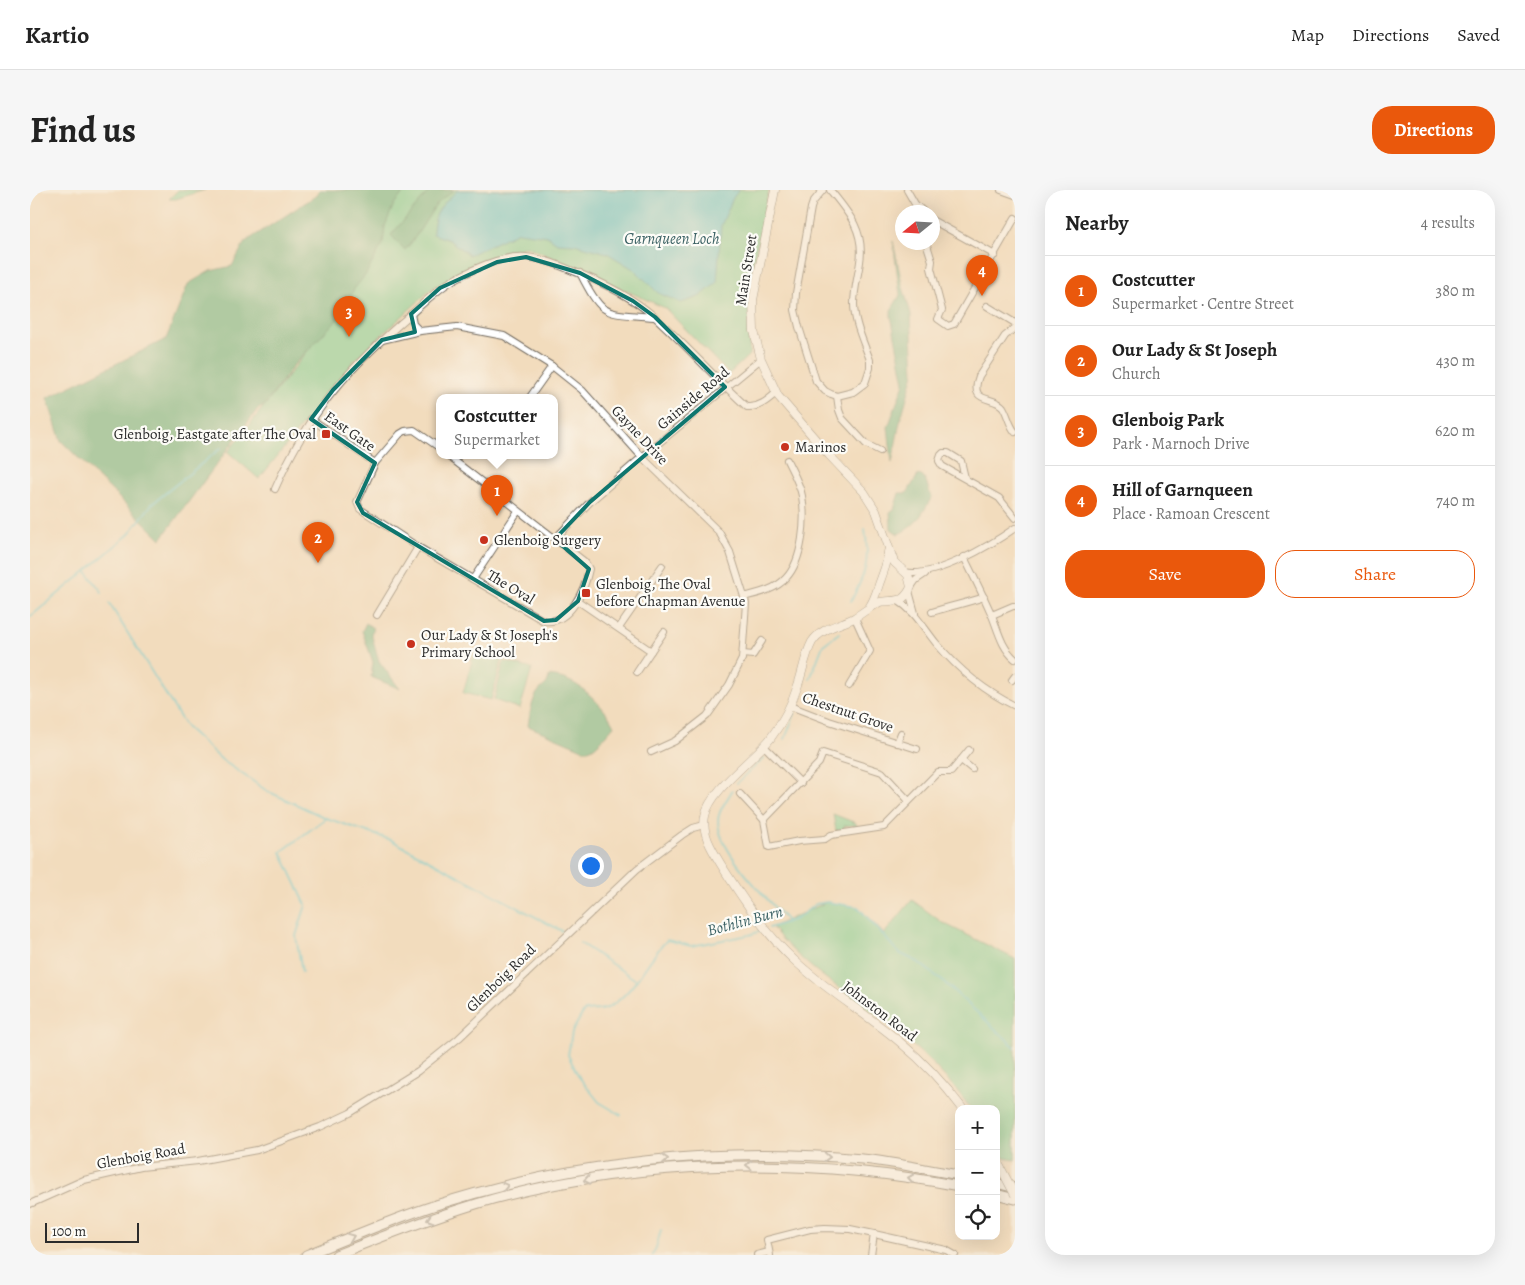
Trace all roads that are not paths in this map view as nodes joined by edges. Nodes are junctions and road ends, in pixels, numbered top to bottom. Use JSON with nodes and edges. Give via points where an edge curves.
{"nodes":[{"id":1,"x":774,"y":190,"type":"edge"},
{"id":2,"x":823,"y":190,"type":"edge"},
{"id":3,"x":830,"y":190,"type":"edge"},
{"id":4,"x":907,"y":190,"type":"edge"},
{"id":5,"x":1001,"y":190,"type":"edge"},
{"id":6,"x":1015,"y":195,"type":"edge"},
{"id":7,"x":916,"y":205,"type":"edge"},
{"id":8,"x":1015,"y":218,"type":"edge"},
{"id":9,"x":940,"y":224,"type":"edge"},
{"id":10,"x":929,"y":250,"type":"edge"},
{"id":11,"x":995,"y":255,"type":"junction"},
{"id":12,"x":580,"y":274,"type":"junction"},
{"id":13,"x":987,"y":306,"type":"dead end"},
{"id":14,"x":412,"y":314,"type":"junction"},
{"id":15,"x":655,"y":317,"type":"junction"},
{"id":16,"x":1015,"y":328,"type":"edge"},
{"id":17,"x":420,"y":331,"type":"junction"},
{"id":18,"x":382,"y":340,"type":"junction"},
{"id":19,"x":761,"y":359,"type":"junction"},
{"id":20,"x":552,"y":366,"type":"junction"},
{"id":21,"x":725,"y":387,"type":"junction"},
{"id":22,"x":776,"y":393,"type":"junction"},
{"id":23,"x":532,"y":394,"type":"edge"},
{"id":24,"x":837,"y":396,"type":"junction"},
{"id":25,"x":312,"y":419,"type":"junction"},
{"id":26,"x":1015,"y":432,"type":"edge"},
{"id":27,"x":436,"y":445,"type":"edge"},
{"id":28,"x":880,"y":451,"type":"dead end"},
{"id":29,"x":642,"y":457,"type":"junction"},
{"id":30,"x":452,"y":459,"type":"edge"},
{"id":31,"x":787,"y":460,"type":"dead end"},
{"id":32,"x":375,"y":463,"type":"junction"},
{"id":33,"x":965,"y":478,"type":"junction"},
{"id":34,"x":275,"y":489,"type":"dead end"},
{"id":35,"x":518,"y":511,"type":"junction"},
{"id":36,"x":1015,"y":518,"type":"edge"},
{"id":37,"x":1015,"y":528,"type":"edge"},
{"id":38,"x":555,"y":539,"type":"junction"},
{"id":39,"x":418,"y":547,"type":"junction"},
{"id":40,"x":888,"y":547,"type":"junction"},
{"id":41,"x":964,"y":557,"type":"junction"},
{"id":42,"x":662,"y":566,"type":"dead end"},
{"id":43,"x":903,"y":571,"type":"junction"},
{"id":44,"x":928,"y":572,"type":"junction"},
{"id":45,"x":884,"y":574,"type":"junction"},
{"id":46,"x":473,"y":579,"type":"junction"},
{"id":47,"x":880,"y":586,"type":"junction"},
{"id":48,"x":910,"y":589,"type":"junction"},
{"id":49,"x":744,"y":597,"type":"junction"},
{"id":50,"x":984,"y":597,"type":"junction"},
{"id":51,"x":894,"y":600,"type":"junction"},
{"id":52,"x":578,"y":601,"type":"junction"},
{"id":53,"x":1015,"y":606,"type":"edge"},
{"id":54,"x":869,"y":608,"type":"junction"},
{"id":55,"x":932,"y":612,"type":"dead end"},
{"id":56,"x":377,"y":615,"type":"dead end"},
{"id":57,"x":917,"y":616,"type":"junction"},
{"id":58,"x":992,"y":616,"type":"junction"},
{"id":59,"x":855,"y":618,"type":"junction"},
{"id":60,"x":619,"y":628,"type":"junction"},
{"id":61,"x":664,"y":632,"type":"dead end"},
{"id":62,"x":762,"y":641,"type":"dead end"},
{"id":63,"x":651,"y":651,"type":"junction"},
{"id":64,"x":742,"y":654,"type":"junction"},
{"id":65,"x":1015,"y":659,"type":"edge"},
{"id":66,"x":637,"y":672,"type":"dead end"},
{"id":67,"x":849,"y":686,"type":"dead end"},
{"id":68,"x":790,"y":706,"type":"junction"},
{"id":69,"x":1015,"y":706,"type":"edge"},
{"id":70,"x":902,"y":732,"type":"dead end"},
{"id":71,"x":898,"y":742,"type":"junction"},
{"id":72,"x":764,"y":746,"type":"junction"},
{"id":73,"x":917,"y":749,"type":"dead end"},
{"id":74,"x":969,"y":750,"type":"dead end"},
{"id":75,"x":651,"y":752,"type":"dead end"},
{"id":76,"x":961,"y":760,"type":"junction"},
{"id":77,"x":972,"y":769,"type":"dead end"},
{"id":78,"x":801,"y":783,"type":"junction"},
{"id":79,"x":740,"y":794,"type":"dead end"},
{"id":80,"x":909,"y":801,"type":"junction"},
{"id":81,"x":764,"y":820,"type":"junction"},
{"id":82,"x":704,"y":825,"type":"junction"},
{"id":83,"x":960,"y":1105,"type":"edge"},
{"id":84,"x":1000,"y":1167,"type":"edge"},
{"id":85,"x":955,"y":1174,"type":"edge"},
{"id":86,"x":1000,"y":1184,"type":"edge"},
{"id":87,"x":955,"y":1185,"type":"edge"},
{"id":88,"x":1015,"y":1188,"type":"edge"},
{"id":89,"x":1000,"y":1195,"type":"edge"},
{"id":90,"x":1015,"y":1198,"type":"edge"},
{"id":91,"x":30,"y":1204,"type":"edge"},
{"id":92,"x":874,"y":1234,"type":"junction"},
{"id":93,"x":932,"y":1252,"type":"edge"},
{"id":94,"x":769,"y":1254,"type":"edge"},
{"id":95,"x":306,"y":1255,"type":"edge"},
{"id":96,"x":336,"y":1255,"type":"edge"},
{"id":97,"x":757,"y":1255,"type":"edge"},
{"id":98,"x":871,"y":1255,"type":"edge"},
{"id":99,"x":955,"y":1255,"type":"edge"}],
"edges":[{"from":1,"to":19,"type":"main road","name":"Main Street","via":[[753,300],[754,331]]},
{"from":2,"to":24,"type":"street","via":[[811,208],[795,310],[816,381],[825,391]]},
{"from":3,"to":24,"type":"street","via":[[850,214],[860,241],[861,260],[854,304],[870,360],[865,383],[853,392]]},
{"from":4,"to":7,"type":"street"},
{"from":5,"to":6,"type":"street"},
{"from":8,"to":11,"type":"street"},
{"from":9,"to":11,"type":"street"},
{"from":10,"to":11,"type":"street","via":[[942,310],[938,319],[948,326],[954,324]]},
{"from":12,"to":14,"type":"street","via":[[543,260],[510,258],[474,270],[440,288]]},
{"from":12,"to":15,"type":"street","via":[[619,292]]},
{"from":12,"to":15,"type":"street","via":[[593,299],[606,310],[619,315]]},
{"from":13,"to":16,"type":"street"},
{"from":14,"to":17,"type":"street","via":[[413,324]]},
{"from":14,"to":18,"type":"street"},
{"from":15,"to":21,"type":"street"},
{"from":16,"to":26,"type":"street","via":[[1005,336],[976,382],[980,396],[1002,405]]},
{"from":17,"to":18,"type":"street","name":"Gayne Drive"},
{"from":17,"to":20,"type":"street","name":"Gayne Drive","via":[[457,327],[504,336]]},
{"from":18,"to":25,"type":"street","via":[[333,390]]},
{"from":19,"to":21,"type":"street","name":"Gainside Road"},
{"from":19,"to":22,"type":"main road","name":"Main Street"},
{"from":20,"to":23,"type":"street"},
{"from":20,"to":29,"type":"street","name":"Gayne Drive","via":[[582,390]]},
{"from":21,"to":22,"type":"street","via":[[747,407],[753,408]]},
{"from":21,"to":29,"type":"street","name":"Gainside Road"},
{"from":22,"to":40,"type":"main road","name":"Main Street","via":[[864,492],[876,511]]},
{"from":24,"to":28,"type":"street","via":[[842,418],[866,444]]},
{"from":25,"to":32,"type":"street","name":"East Gate"},
{"from":25,"to":34,"type":"street"},
{"from":27,"to":32,"type":"street","name":"The Oval","via":[[410,430],[400,434]]},
{"from":29,"to":38,"type":"street","name":"Gainside Road","via":[[590,502]]},
{"from":29,"to":49,"type":"street","name":"Gayne Drive","via":[[719,532],[730,552]]},
{"from":30,"to":35,"type":"street"},
{"from":31,"to":49,"type":"street","via":[[802,494],[801,548],[787,578],[772,589]]},
{"from":32,"to":39,"type":"street","name":"The Oval","via":[[357,502],[360,509]]},
{"from":33,"to":33,"type":"street","via":[[942,466],[939,461],[943,453],[961,461]]},
{"from":33,"to":36,"type":"street","via":[[999,498]]},
{"from":35,"to":38,"type":"street"},
{"from":35,"to":46,"type":"street"},
{"from":37,"to":41,"type":"street"},
{"from":38,"to":52,"type":"street","via":[[585,562],[588,569]]},
{"from":39,"to":46,"type":"street","name":"The Oval"},
{"from":39,"to":56,"type":"street"},
{"from":40,"to":43,"type":"main road","via":[[894,562]]},
{"from":40,"to":45,"type":"main road"},
{"from":41,"to":44,"type":"street"},
{"from":41,"to":50,"type":"street"},
{"from":42,"to":60,"type":"street"},
{"from":43,"to":44,"type":"street"},
{"from":43,"to":45,"type":"main road","via":[[892,569]]},
{"from":43,"to":48,"type":"main road","via":[[910,579]]},
{"from":44,"to":48,"type":"street"},
{"from":45,"to":47,"type":"main road"},
{"from":46,"to":52,"type":"street","name":"The Oval","via":[[544,621],[553,622]]},
{"from":47,"to":51,"type":"main road","via":[[884,595]]},
{"from":47,"to":54,"type":"main road"},
{"from":48,"to":51,"type":"main road","via":[[902,598]]},
{"from":48,"to":57,"type":"street"},
{"from":49,"to":64,"type":"street","name":"Gayne Drive"},
{"from":50,"to":55,"type":"street"},
{"from":50,"to":58,"type":"street"},
{"from":51,"to":54,"type":"main road"},
{"from":51,"to":57,"type":"street"},
{"from":52,"to":60,"type":"street"},
{"from":53,"to":58,"type":"street"},
{"from":54,"to":59,"type":"main road"},
{"from":57,"to":69,"type":"street","via":[[962,671]]},
{"from":58,"to":65,"type":"street","via":[[1001,640]]},
{"from":59,"to":67,"type":"street","via":[[870,651]]},
{"from":59,"to":68,"type":"main road","via":[[828,628],[812,642]]},
{"from":60,"to":63,"type":"street"},
{"from":61,"to":63,"type":"street"},
{"from":62,"to":64,"type":"street","via":[[753,655]]},
{"from":63,"to":66,"type":"street"},
{"from":64,"to":75,"type":"street","name":"Gayne Drive","via":[[738,670],[707,716],[675,741]]},
{"from":68,"to":71,"type":"street","name":"Chestnut Grove"},
{"from":68,"to":72,"type":"main road"},
{"from":70,"to":71,"type":"street","name":"Chestnut Grove"},
{"from":71,"to":73,"type":"street","name":"Chestnut Grove"},
{"from":72,"to":78,"type":"street"},
{"from":72,"to":82,"type":"main road","via":[[720,790],[705,814]]},
{"from":74,"to":76,"type":"street"},
{"from":76,"to":77,"type":"street"},
{"from":76,"to":80,"type":"street","via":[[951,772],[938,772]]},
{"from":78,"to":80,"type":"street","via":[[824,753],[882,772]]},
{"from":78,"to":81,"type":"street"},
{"from":79,"to":81,"type":"street"},
{"from":80,"to":81,"type":"street","via":[[884,827],[769,847]]},
{"from":82,"to":83,"type":"main road","name":"Johnston Road","via":[[706,838],[718,859],[775,940],[830,990],[912,1052]]},
{"from":82,"to":91,"type":"street","name":"Glenboig Road","via":[[682,835],[637,869],[459,1038],[418,1071],[350,1113],[320,1128],[258,1150],[141,1167],[84,1180]]},
{"from":84,"to":90,"type":"main road","bridge":true},
{"from":95,"to":85,"type":"highway","one_way":true,"via":[[437,1205],[588,1167],[748,1154],[863,1159]]},
{"from":86,"to":88,"type":"highway"},
{"from":87,"to":96,"type":"highway","one_way":true,"via":[[798,1166],[745,1165],[604,1176],[495,1199],[444,1214]]},
{"from":89,"to":90,"type":"highway"},
{"from":92,"to":93,"type":"street"},
{"from":92,"to":94,"type":"street","via":[[850,1229],[810,1229],[767,1240]]},
{"from":92,"to":98,"type":"street"},
{"from":93,"to":99,"type":"street","via":[[946,1250]]},
{"from":94,"to":97,"type":"street"}]}
